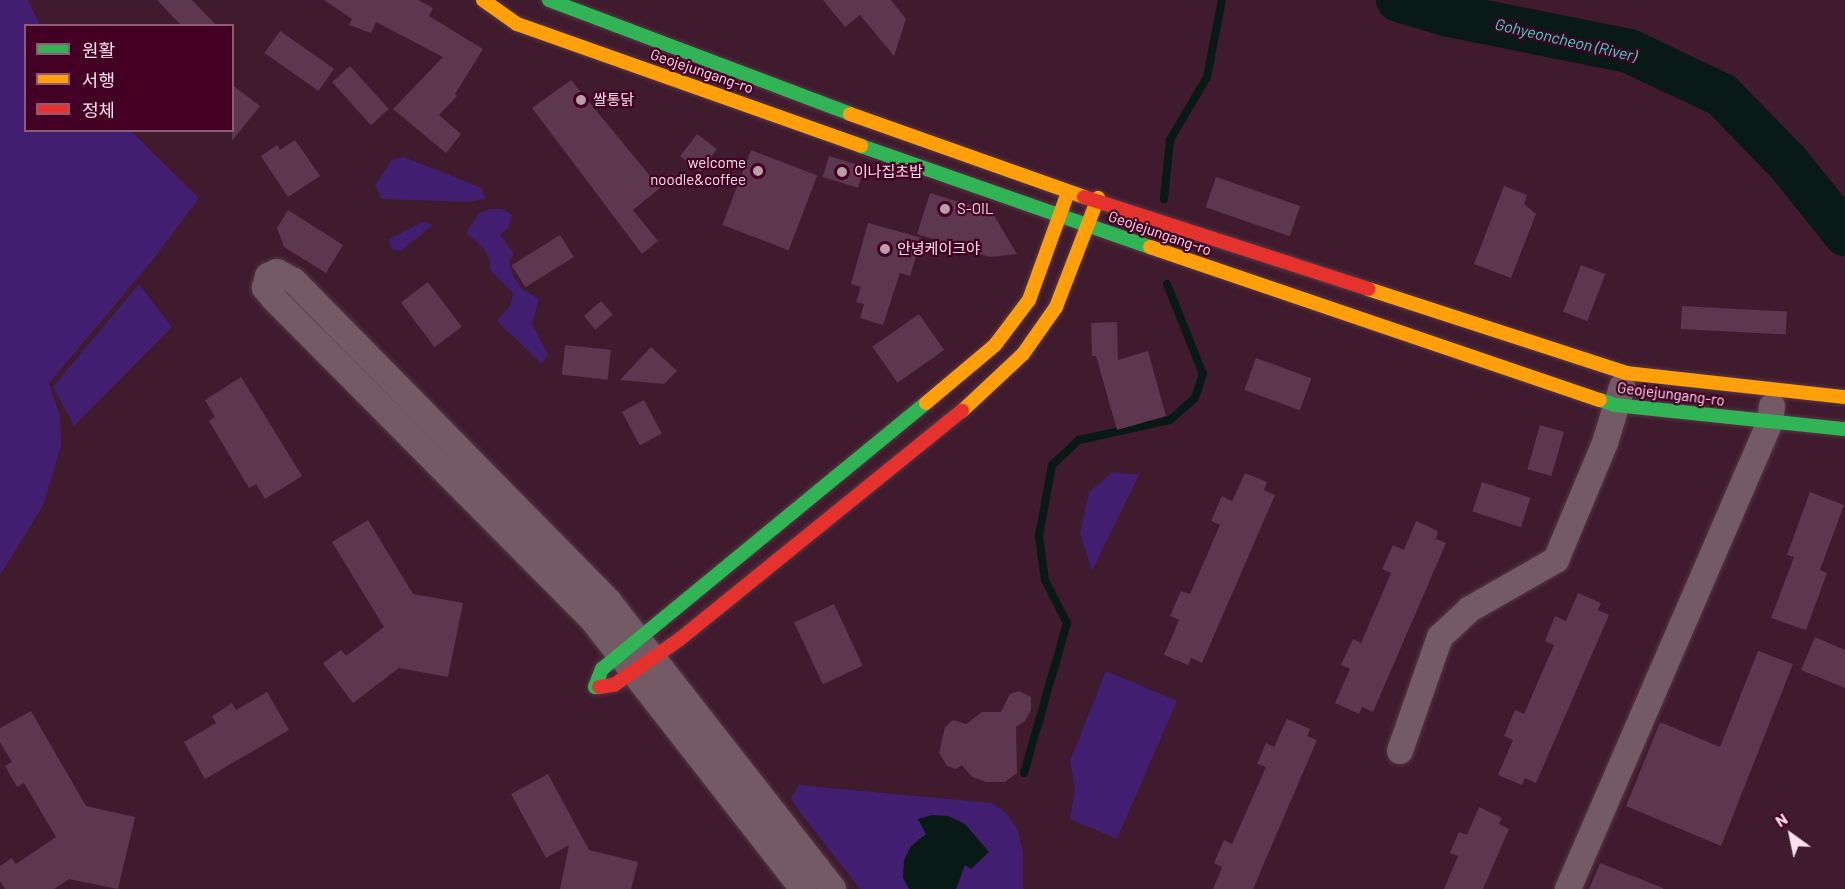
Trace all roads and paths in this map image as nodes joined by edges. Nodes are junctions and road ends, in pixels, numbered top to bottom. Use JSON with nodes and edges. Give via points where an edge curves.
{"nodes":[{"id":1,"x":483,"y":0,"type":"edge"},
{"id":2,"x":549,"y":0,"type":"edge"},
{"id":3,"x":979,"y":188,"type":"junction"},
{"id":4,"x":1068,"y":192,"type":"junction"},
{"id":5,"x":1098,"y":198,"type":"junction"},
{"id":6,"x":1061,"y":217,"type":"junction"},
{"id":7,"x":1089,"y":227,"type":"junction"},
{"id":8,"x":1140,"y":244,"type":"junction"},
{"id":9,"x":1048,"y":255,"type":"junction"},
{"id":10,"x":1072,"y":268,"type":"junction"},
{"id":11,"x":1626,"y":373,"type":"junction"},
{"id":12,"x":1774,"y":390,"type":"junction"},
{"id":13,"x":1845,"y":397,"type":"edge"},
{"id":14,"x":1615,"y":405,"type":"junction"},
{"id":15,"x":1770,"y":422,"type":"junction"},
{"id":16,"x":1845,"y":429,"type":"edge"},
{"id":17,"x":636,"y":656,"type":"junction"},
{"id":18,"x":1400,"y":751,"type":"dead end"},
{"id":19,"x":803,"y":889,"type":"edge"},
{"id":20,"x":833,"y":889,"type":"edge"},
{"id":21,"x":1568,"y":889,"type":"edge"}],
"edges":[{"from":1,"to":3,"type":"main road","name":"Geojejungang-ro","via":[[517,24]]},
{"from":2,"to":4,"type":"main road","name":"Geojejungang-ro","via":[[718,66]]},
{"from":3,"to":6,"type":"main road","name":"Geojejungang-ro"},
{"from":3,"to":9,"type":"main road","via":[[1028,214],[1039,227]]},
{"from":4,"to":5,"type":"main road","name":"Geojejungang-ro"},
{"from":4,"to":6,"type":"main road"},
{"from":5,"to":7,"type":"main road"},
{"from":5,"to":11,"type":"main road","name":"Geojejungang-ro"},
{"from":6,"to":7,"type":"main road","name":"Geojejungang-ro"},
{"from":6,"to":9,"type":"main road"},
{"from":7,"to":8,"type":"main road","name":"Geojejungang-ro"},
{"from":7,"to":10,"type":"main road"},
{"from":8,"to":10,"type":"main road","via":[[1104,243],[1089,250]]},
{"from":8,"to":14,"type":"main road","name":"Geojejungang-ro"},
{"from":9,"to":17,"type":"main road","via":[[1029,300],[995,345]]},
{"from":10,"to":17,"type":"main road","via":[[1056,307],[1023,354],[992,386]]},
{"from":11,"to":12,"type":"main road","name":"Geojejungang-ro"},
{"from":11,"to":14,"type":"street"},
{"from":12,"to":13,"type":"main road","name":"Geojejungang-ro"},
{"from":12,"to":15,"type":"street"},
{"from":14,"to":15,"type":"main road","name":"Geojejungang-ro"},
{"from":14,"to":18,"type":"street","via":[[1605,443],[1556,560],[1470,609],[1440,637]]},
{"from":15,"to":16,"type":"main road","name":"Geojejungang-ro"},
{"from":15,"to":21,"type":"street"},
{"from":17,"to":17,"type":"street","via":[[609,602],[294,281],[277,272],[268,276],[265,288],[275,300],[591,618]]},
{"from":17,"to":19,"type":"street"},
{"from":17,"to":20,"type":"street"}]}
